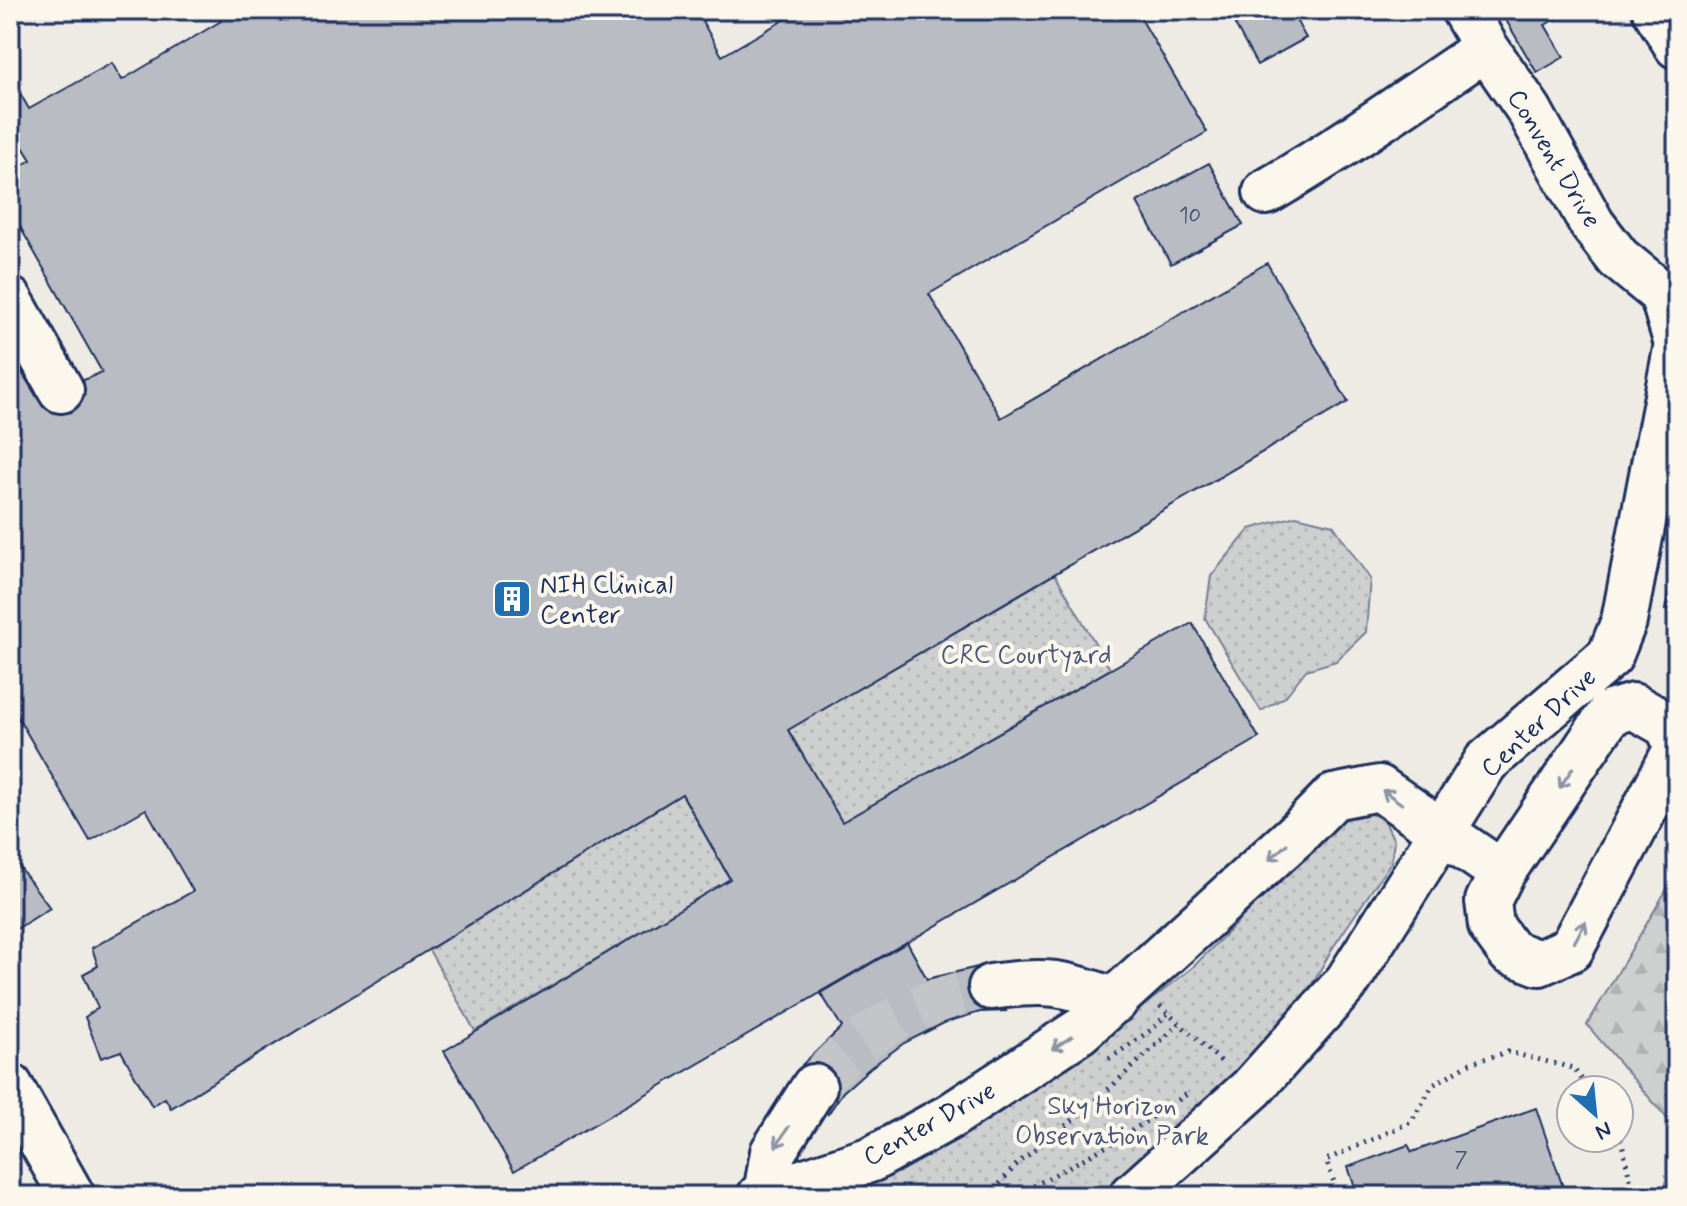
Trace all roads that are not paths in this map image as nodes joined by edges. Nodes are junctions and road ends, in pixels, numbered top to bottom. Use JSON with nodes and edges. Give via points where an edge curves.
{"nodes":[{"id":1,"x":1464,"y":10,"type":"edge"},
{"id":2,"x":1655,"y":10,"type":"edge"},
{"id":3,"x":1677,"y":46,"type":"edge"},
{"id":4,"x":1486,"y":48,"type":"junction"},
{"id":5,"x":1266,"y":192,"type":"dead end"},
{"id":6,"x":1669,"y":292,"type":"edge"},
{"id":7,"x":10,"y":300,"type":"edge"},
{"id":8,"x":61,"y":390,"type":"dead end"},
{"id":9,"x":1677,"y":746,"type":"edge"},
{"id":10,"x":1442,"y":834,"type":"junction"},
{"id":11,"x":1502,"y":873,"type":"junction"},
{"id":12,"x":991,"y":987,"type":"tunnel mouth"},
{"id":13,"x":1134,"y":1000,"type":"junction"},
{"id":14,"x":10,"y":1086,"type":"edge"},
{"id":15,"x":814,"y":1087,"type":"tunnel mouth"},
{"id":16,"x":763,"y":1195,"type":"edge"},
{"id":17,"x":72,"y":1196,"type":"edge"},
{"id":18,"x":1132,"y":1196,"type":"edge"}],
"edges":[{"from":1,"to":4,"type":"street","name":"Convent Drive"},
{"from":2,"to":3,"type":"street"},
{"from":4,"to":5,"type":"street","via":[[1335,152]]},
{"from":4,"to":6,"type":"street","name":"Convent Drive","via":[[1529,110],[1592,224],[1618,258]]},
{"from":6,"to":10,"type":"street","name":"Center Drive","via":[[1677,344],[1624,621],[1610,656],[1486,762]]},
{"from":7,"to":8,"type":"street"},
{"from":9,"to":11,"type":"street","one_way":true,"via":[[1667,725],[1633,706],[1610,713]]},
{"from":11,"to":9,"type":"street","one_way":true,"via":[[1488,901],[1491,926],[1510,952],[1539,963],[1571,949]]},
{"from":10,"to":11,"type":"street"},
{"from":10,"to":13,"type":"street","name":"Center Drive","one_way":true,"via":[[1379,788],[1333,797]]},
{"from":10,"to":18,"type":"street","name":"Center Drive","via":[[1347,982],[1252,1088]]},
{"from":12,"to":13,"type":"street","via":[[1044,981]]},
{"from":13,"to":16,"type":"street","name":"Center Drive","one_way":true,"via":[[872,1159]]},
{"from":14,"to":17,"type":"street"},
{"from":15,"to":16,"type":"street","one_way":true,"via":[[773,1152]]}]}
